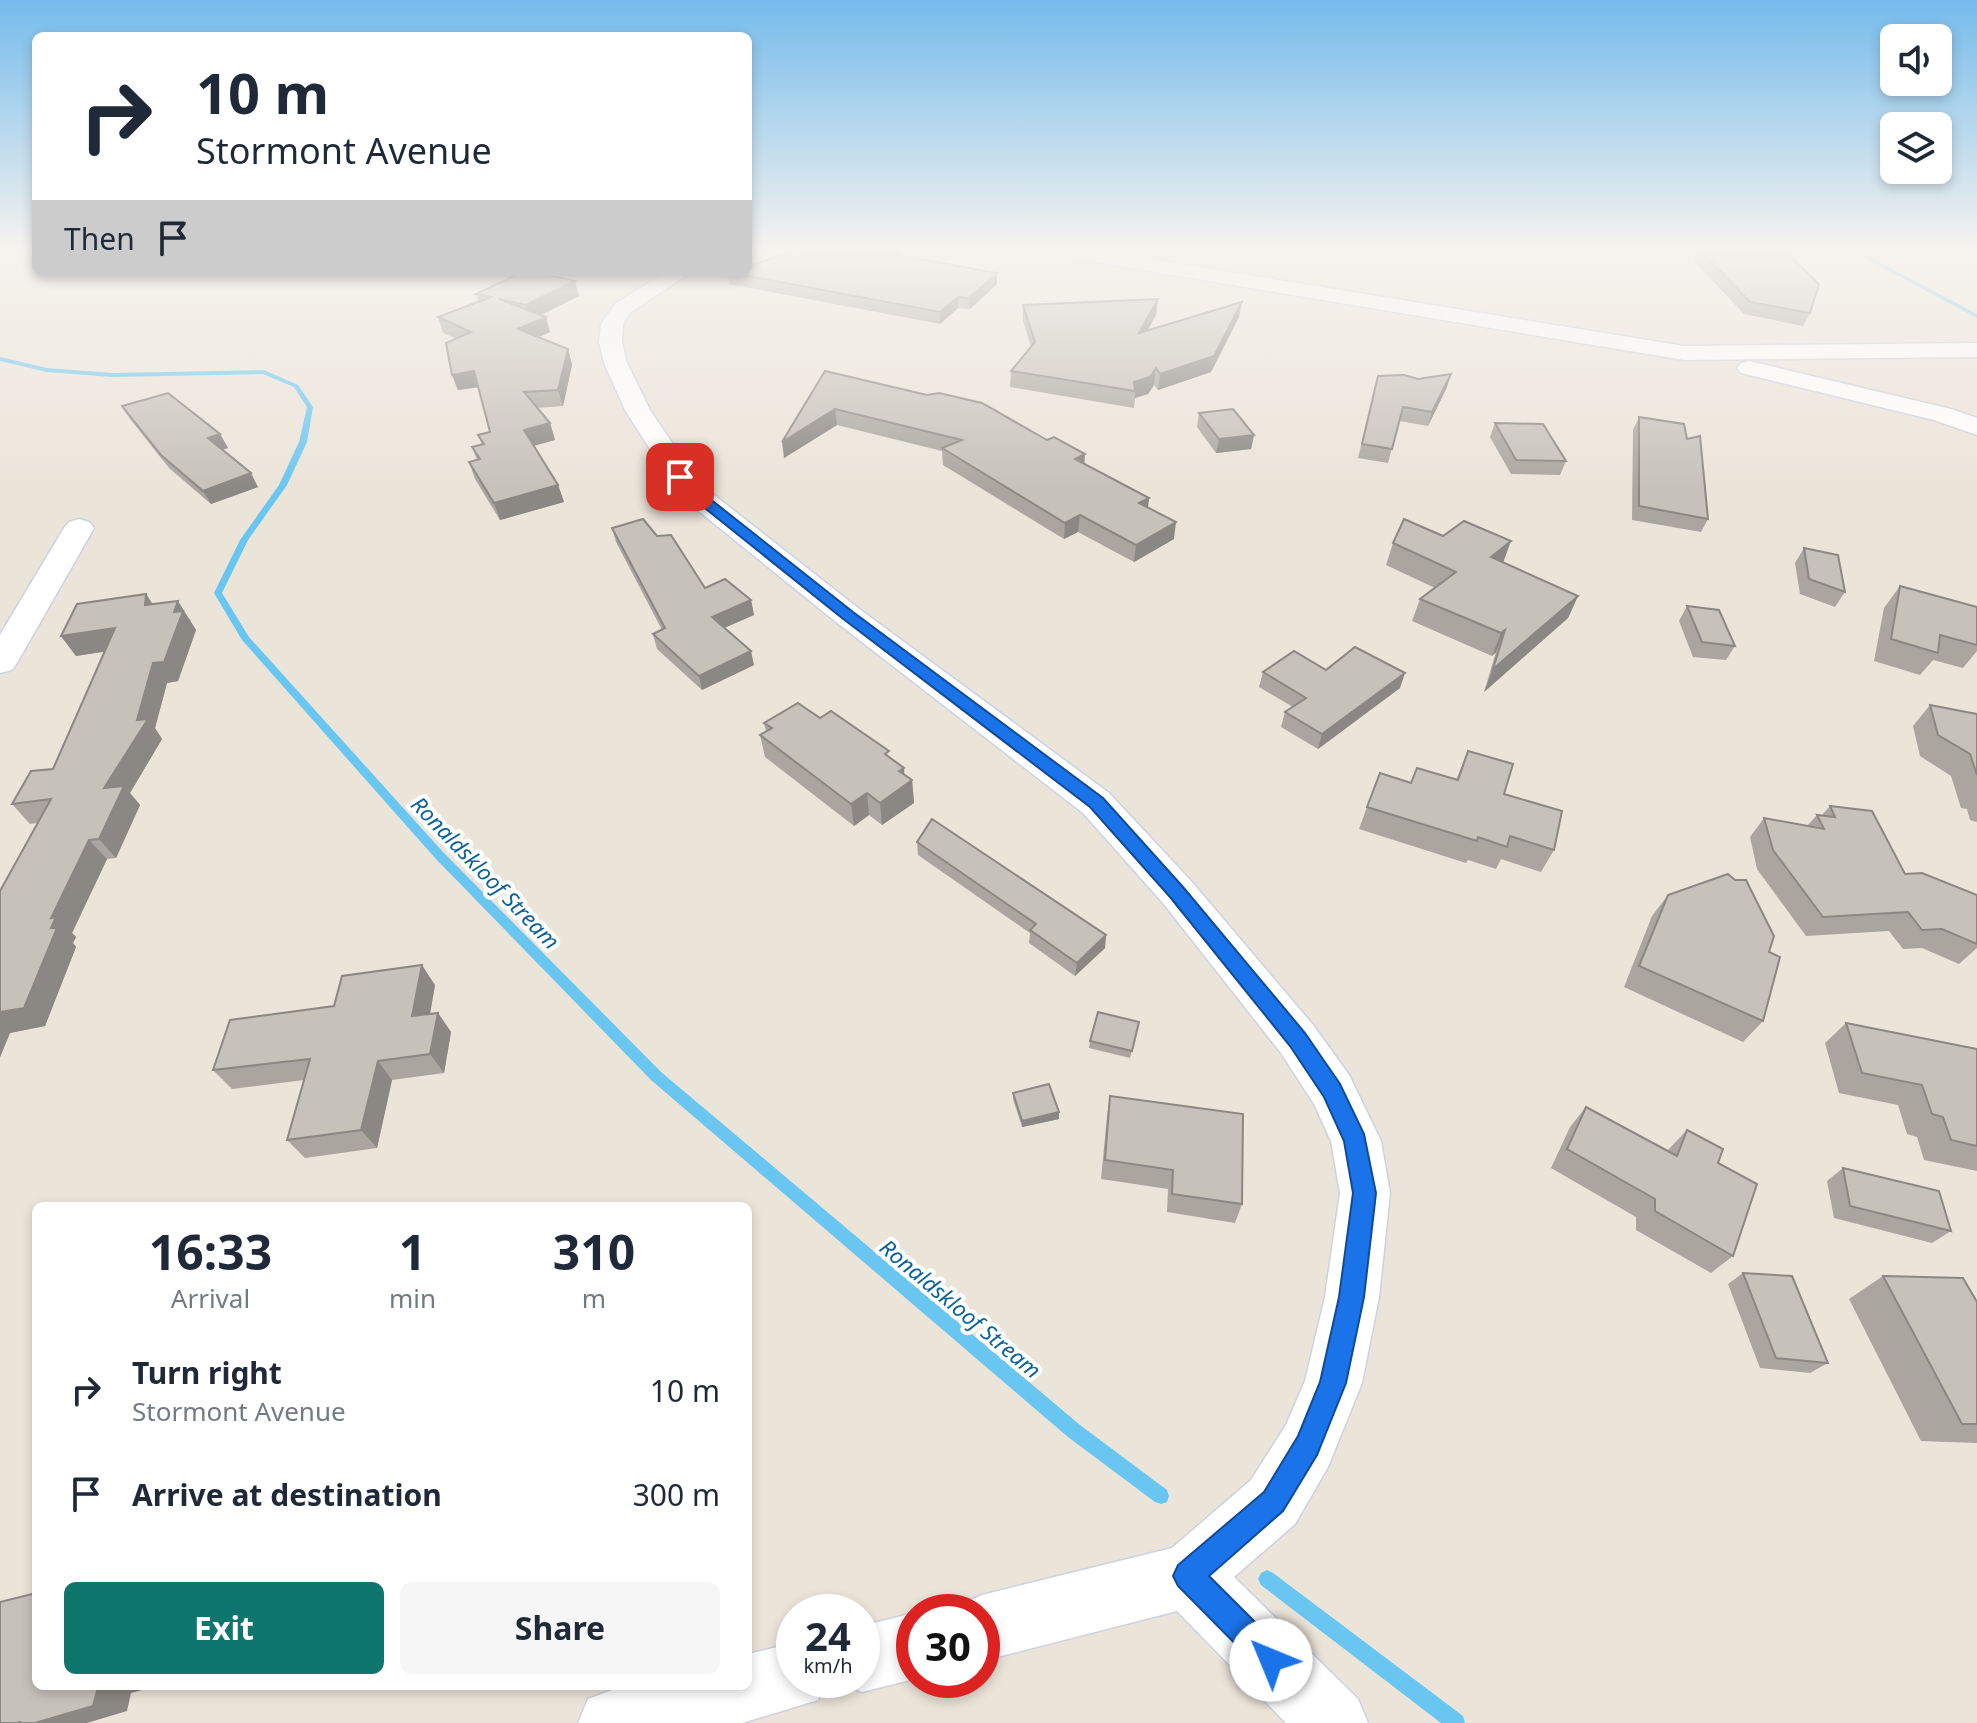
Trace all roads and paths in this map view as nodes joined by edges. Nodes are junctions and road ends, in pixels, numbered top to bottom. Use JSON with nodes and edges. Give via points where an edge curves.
{"nodes":[{"id":1,"x":612,"y":328,"type":"edge"},
{"id":2,"x":1535,"y":328,"type":"edge"},
{"id":3,"x":1977,"y":350,"type":"edge"},
{"id":4,"x":1684,"y":353,"type":"junction"},
{"id":5,"x":1977,"y":427,"type":"edge"},
{"id":6,"x":79,"y":528,"type":"dead end"},
{"id":7,"x":0,"y":663,"type":"edge"},
{"id":8,"x":1188,"y":1576,"type":"junction"},
{"id":9,"x":1000,"y":1623,"type":"edge"},
{"id":10,"x":776,"y":1681,"type":"edge"},
{"id":11,"x":752,"y":1687,"type":"edge"},
{"id":12,"x":740,"y":1690,"type":"edge"},
{"id":13,"x":612,"y":1723,"type":"edge"},
{"id":14,"x":1334,"y":1723,"type":"edge"}],
"edges":[{"from":1,"to":8,"type":"street","via":[[622,384],[690,490],[1096,803],[1297,1039],[1332,1090],[1356,1141],[1365,1193],[1352,1297],[1333,1383],[1307,1446],[1273,1502]]},
{"from":2,"to":4,"type":"street"},
{"from":3,"to":4,"type":"street"},
{"from":4,"to":5,"type":"street","via":[[1942,414]]},
{"from":6,"to":7,"type":"street"},
{"from":8,"to":9,"type":"street"},
{"from":8,"to":14,"type":"street"},
{"from":10,"to":11,"type":"street"},
{"from":12,"to":13,"type":"street"}]}
